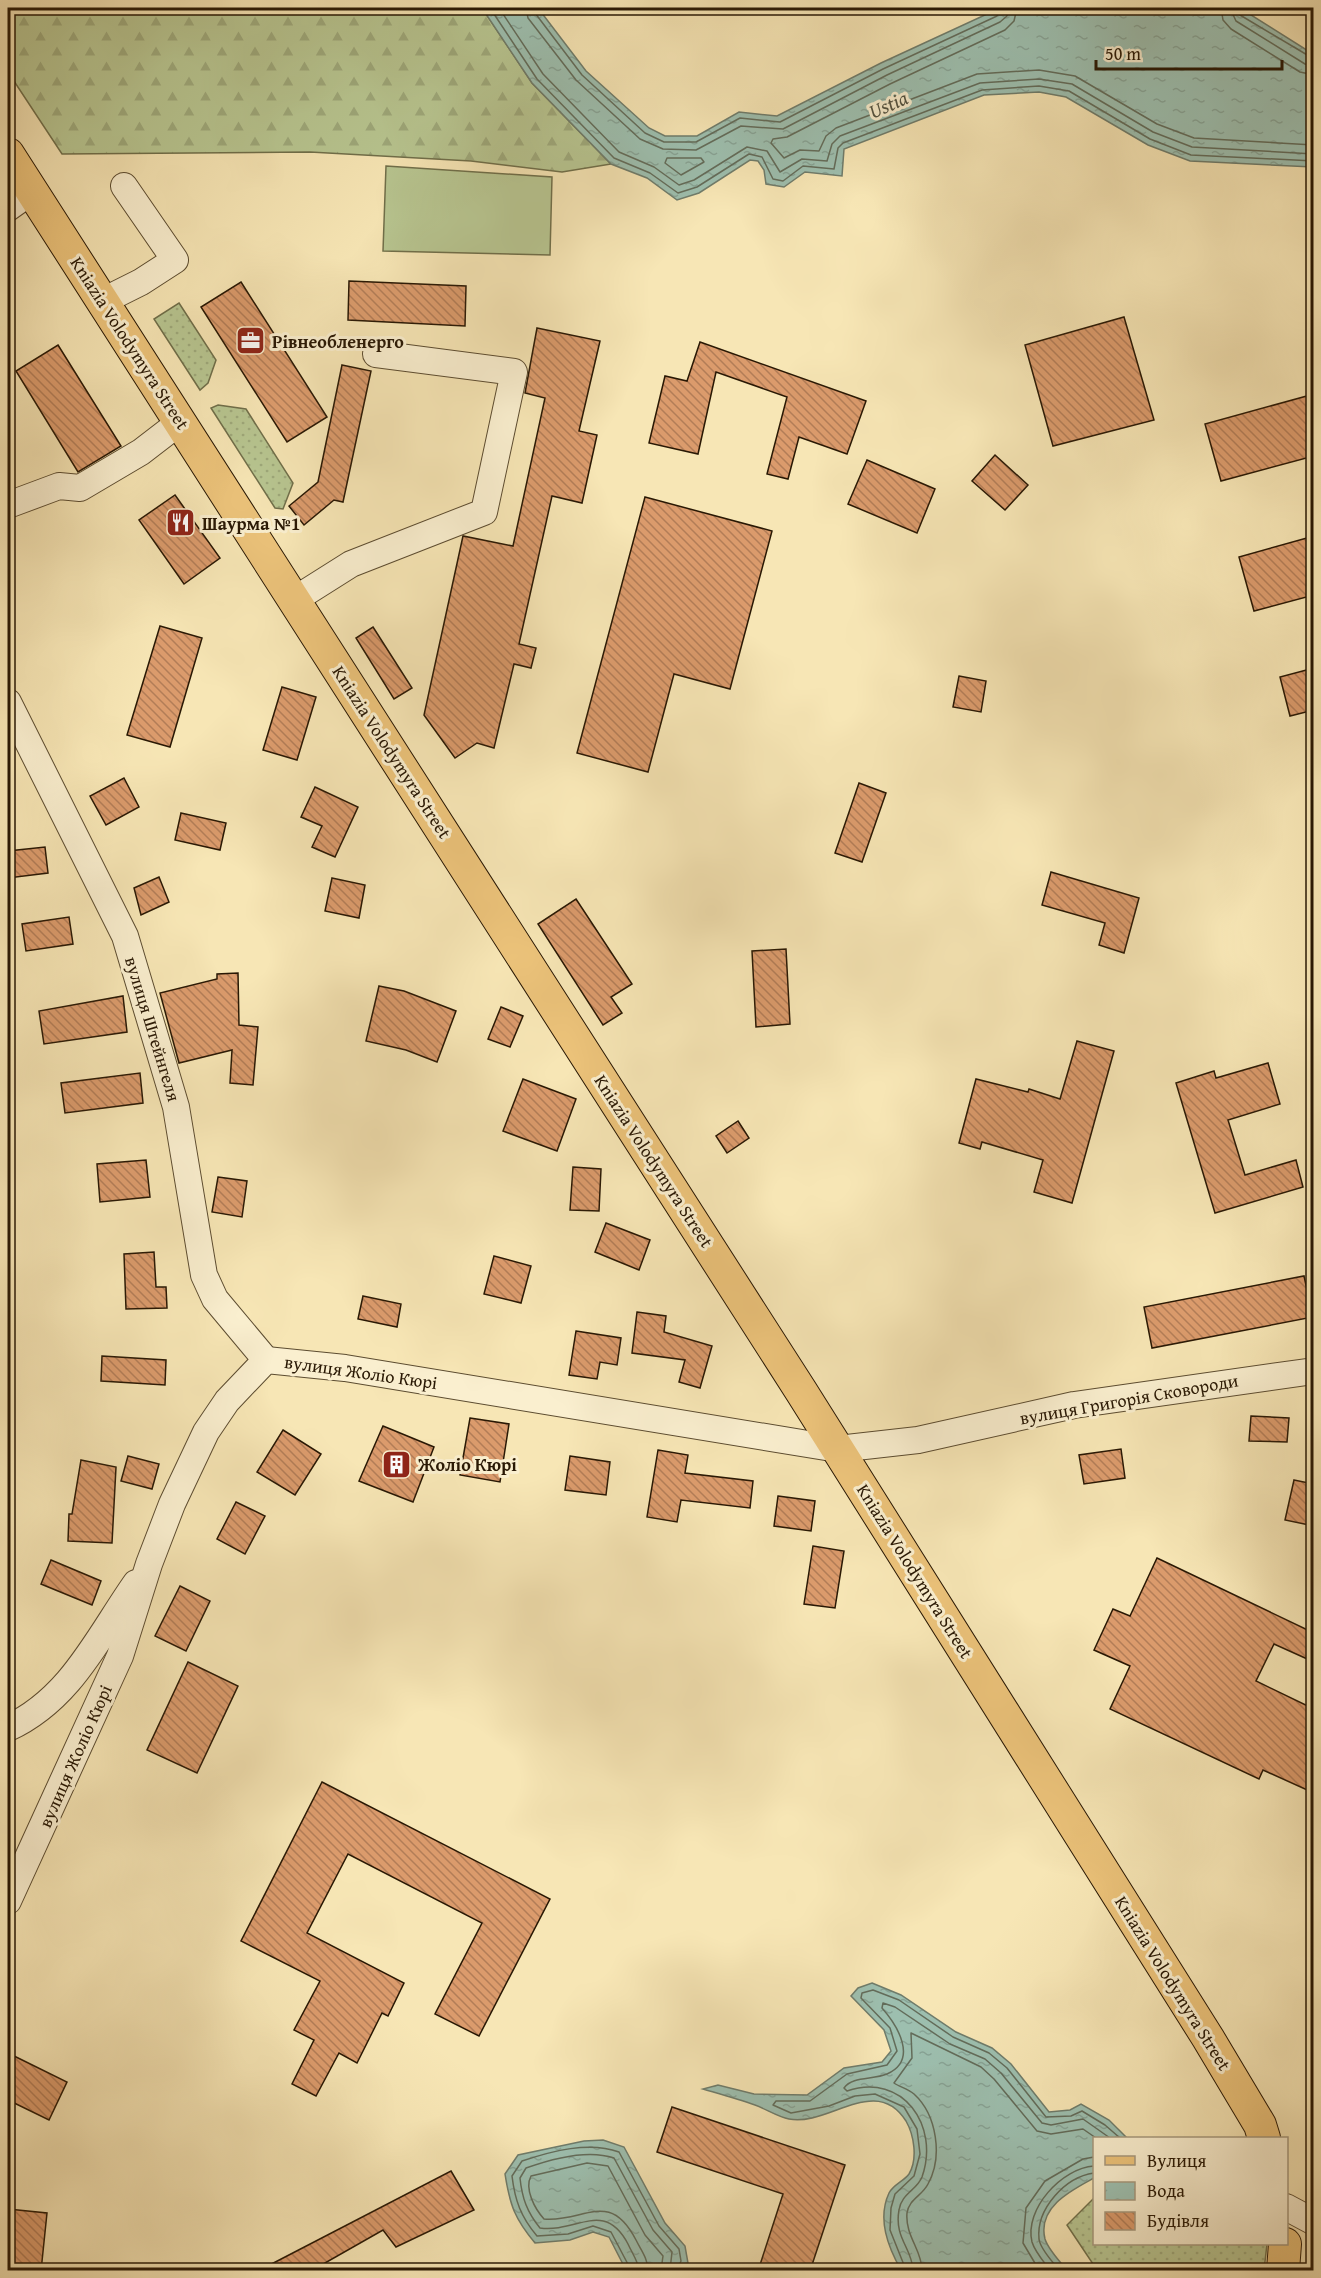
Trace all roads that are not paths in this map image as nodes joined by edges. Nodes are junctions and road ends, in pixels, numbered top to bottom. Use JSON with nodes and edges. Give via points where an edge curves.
{"nodes":[{"id":1,"x":8,"y":154,"type":"edge"},
{"id":2,"x":124,"y":186,"type":"dead end"},
{"id":3,"x":20,"y":199,"type":"edge"},
{"id":4,"x":103,"y":301,"type":"junction"},
{"id":5,"x":376,"y":354,"type":"dead end"},
{"id":6,"x":180,"y":422,"type":"junction"},
{"id":7,"x":8,"y":505,"type":"edge"},
{"id":8,"x":294,"y":600,"type":"junction"},
{"id":9,"x":8,"y":702,"type":"edge"},
{"id":10,"x":266,"y":1360,"type":"junction"},
{"id":11,"x":1314,"y":1371,"type":"edge"},
{"id":12,"x":838,"y":1449,"type":"junction"},
{"id":13,"x":149,"y":1564,"type":"junction"},
{"id":14,"x":8,"y":1728,"type":"edge"},
{"id":15,"x":8,"y":1901,"type":"edge"},
{"id":16,"x":1263,"y":2137,"type":"edge"},
{"id":17,"x":1288,"y":2208,"type":"edge"},
{"id":18,"x":1314,"y":2222,"type":"edge"},
{"id":19,"x":1285,"y":2245,"type":"edge"},
{"id":20,"x":1283,"y":2271,"type":"edge"}],
"edges":[{"from":1,"to":3,"type":"main road","name":"Kniazia Volodymyra Street"},
{"from":2,"to":4,"type":"street","via":[[175,260]]},
{"from":3,"to":4,"type":"main road","name":"Kniazia Volodymyra Street"},
{"from":4,"to":6,"type":"main road","name":"Kniazia Volodymyra Street"},
{"from":5,"to":8,"type":"street","via":[[514,372],[484,512],[351,564]]},
{"from":6,"to":7,"type":"street","via":[[141,452],[80,488],[59,486]]},
{"from":6,"to":8,"type":"main road","name":"Kniazia Volodymyra Street"},
{"from":8,"to":12,"type":"main road","name":"Kniazia Volodymyra Street"},
{"from":9,"to":10,"type":"street","name":"вулиця Штейнгеля","via":[[125,936],[176,1107],[204,1275],[214,1299]]},
{"from":10,"to":12,"type":"street","name":"вулиця Жоліо Кюрі","via":[[345,1368]]},
{"from":10,"to":13,"type":"street","name":"вулиця Жоліо Кюрі","via":[[227,1401],[206,1432]]},
{"from":11,"to":12,"type":"street","name":"вулиця Григорія Сковороди","via":[[1074,1405],[918,1440]]},
{"from":12,"to":16,"type":"main road","name":"Kniazia Volodymyra Street","via":[[1208,2038]]},
{"from":13,"to":14,"type":"street","via":[[75,1677],[49,1703]]},
{"from":13,"to":15,"type":"street","name":"вулиця Жоліо Кюрі","via":[[120,1656]]},
{"from":17,"to":18,"type":"street"},
{"from":19,"to":20,"type":"main road"}]}
